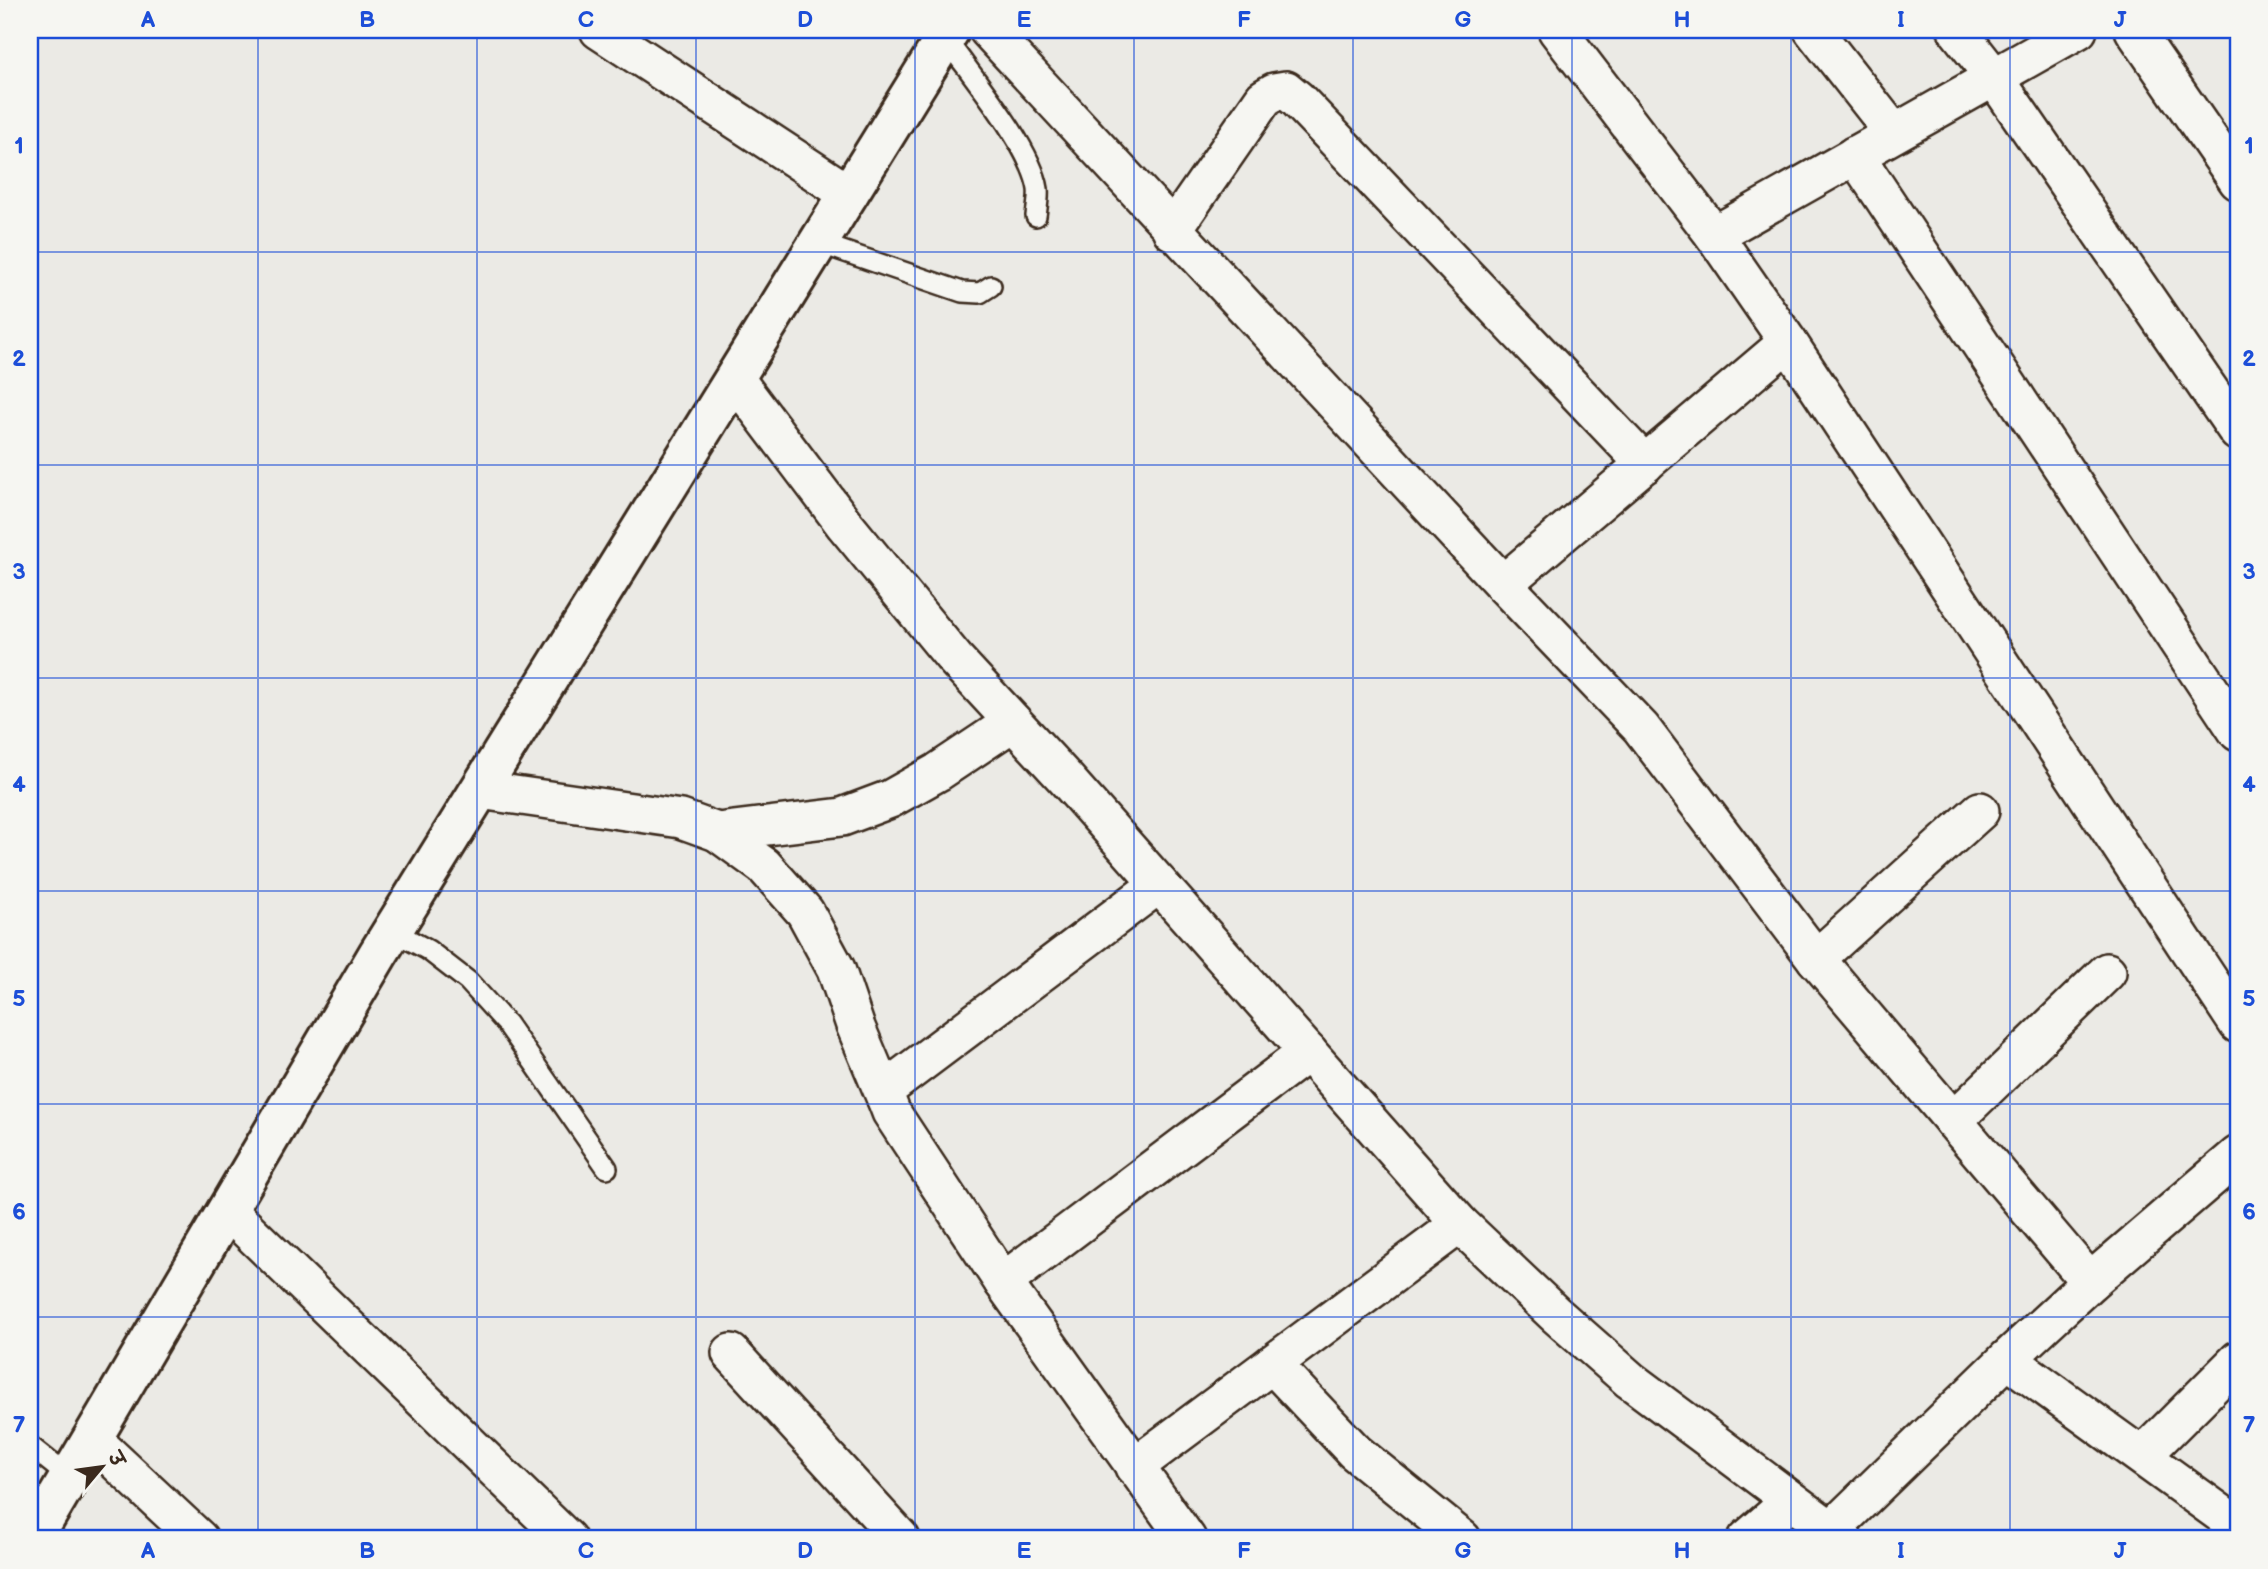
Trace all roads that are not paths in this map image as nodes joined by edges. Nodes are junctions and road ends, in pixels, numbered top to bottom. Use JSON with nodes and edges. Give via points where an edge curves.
{"nodes":[{"id":1,"x":599,"y":30,"type":"edge"},
{"id":2,"x":988,"y":30,"type":"edge"},
{"id":3,"x":1557,"y":30,"type":"edge"},
{"id":4,"x":1813,"y":30,"type":"edge"},
{"id":5,"x":1957,"y":30,"type":"edge"},
{"id":6,"x":2078,"y":30,"type":"edge"},
{"id":7,"x":2134,"y":30,"type":"edge"},
{"id":8,"x":947,"y":34,"type":"edge"},
{"id":9,"x":1994,"y":77,"type":"junction"},
{"id":10,"x":1894,"y":133,"type":"junction"},
{"id":11,"x":1855,"y":155,"type":"junction"},
{"id":12,"x":2238,"y":181,"type":"edge"},
{"id":13,"x":849,"y":194,"type":"junction"},
{"id":14,"x":1036,"y":216,"type":"dead end"},
{"id":15,"x":1172,"y":231,"type":"junction"},
{"id":16,"x":1714,"y":235,"type":"junction"},
{"id":17,"x":819,"y":243,"type":"junction"},
{"id":18,"x":990,"y":286,"type":"dead end"},
{"id":19,"x":1788,"y":342,"type":"junction"},
{"id":20,"x":735,"y":379,"type":"junction"},
{"id":21,"x":2238,"y":432,"type":"edge"},
{"id":22,"x":1645,"y":464,"type":"junction"},
{"id":23,"x":1503,"y":584,"type":"junction"},
{"id":24,"x":1013,"y":722,"type":"junction"},
{"id":25,"x":2238,"y":733,"type":"edge"},
{"id":26,"x":481,"y":790,"type":"junction"},
{"id":27,"x":1980,"y":811,"type":"dead end"},
{"id":28,"x":717,"y":832,"type":"junction"},
{"id":29,"x":1159,"y":884,"type":"junction"},
{"id":30,"x":393,"y":931,"type":"junction"},
{"id":31,"x":1816,"y":959,"type":"junction"},
{"id":32,"x":2107,"y":972,"type":"dead end"},
{"id":33,"x":2238,"y":1024,"type":"edge"},
{"id":34,"x":1308,"y":1052,"type":"junction"},
{"id":35,"x":886,"y":1099,"type":"junction"},
{"id":36,"x":1953,"y":1121,"type":"junction"},
{"id":37,"x":2238,"y":1155,"type":"edge"},
{"id":38,"x":607,"y":1168,"type":"dead end"},
{"id":39,"x":227,"y":1210,"type":"junction"},
{"id":40,"x":1460,"y":1224,"type":"junction"},
{"id":41,"x":1003,"y":1282,"type":"junction"},
{"id":42,"x":2090,"y":1282,"type":"junction"},
{"id":43,"x":731,"y":1353,"type":"dead end"},
{"id":44,"x":2007,"y":1359,"type":"junction"},
{"id":45,"x":2238,"y":1360,"type":"edge"},
{"id":46,"x":1272,"y":1364,"type":"junction"},
{"id":47,"x":92,"y":1439,"type":"junction"},
{"id":48,"x":30,"y":1446,"type":"edge"},
{"id":49,"x":2142,"y":1456,"type":"junction"},
{"id":50,"x":1134,"y":1467,"type":"junction"},
{"id":51,"x":69,"y":1477,"type":"junction"},
{"id":52,"x":1791,"y":1501,"type":"junction"},
{"id":53,"x":2238,"y":1526,"type":"edge"},
{"id":54,"x":1837,"y":1535,"type":"edge"},
{"id":55,"x":33,"y":1539,"type":"edge"},
{"id":56,"x":199,"y":1539,"type":"edge"},
{"id":57,"x":567,"y":1539,"type":"edge"},
{"id":58,"x":901,"y":1539,"type":"edge"},
{"id":59,"x":1187,"y":1539,"type":"edge"},
{"id":60,"x":1462,"y":1539,"type":"edge"},
{"id":61,"x":1748,"y":1539,"type":"edge"}],
"edges":[{"from":1,"to":13,"type":"street"},
{"from":2,"to":15,"type":"street"},
{"from":3,"to":16,"type":"street"},
{"from":4,"to":10,"type":"street"},
{"from":5,"to":9,"type":"street"},
{"from":6,"to":9,"type":"street"},
{"from":7,"to":12,"type":"street"},
{"from":8,"to":13,"type":"main road"},
{"from":8,"to":14,"type":"lane","via":[[1031,165],[1038,190]]},
{"from":9,"to":10,"type":"street"},
{"from":9,"to":21,"type":"street"},
{"from":10,"to":11,"type":"street"},
{"from":11,"to":16,"type":"street"},
{"from":11,"to":25,"type":"street"},
{"from":13,"to":17,"type":"main road"},
{"from":15,"to":22,"type":"street","via":[[1264,98],[1286,90]]},
{"from":15,"to":23,"type":"street"},
{"from":16,"to":19,"type":"street"},
{"from":17,"to":18,"type":"lane","via":[[962,292],[979,293]]},
{"from":17,"to":20,"type":"main road"},
{"from":19,"to":22,"type":"street"},
{"from":19,"to":33,"type":"street"},
{"from":20,"to":24,"type":"street","via":[[845,525]]},
{"from":20,"to":26,"type":"main road"},
{"from":22,"to":23,"type":"street"},
{"from":23,"to":31,"type":"street","via":[[1641,728]]},
{"from":24,"to":28,"type":"street","via":[[890,799],[842,817]]},
{"from":24,"to":29,"type":"street"},
{"from":26,"to":28,"type":"street","via":[[681,819]]},
{"from":26,"to":30,"type":"main road"},
{"from":27,"to":31,"type":"street"},
{"from":28,"to":35,"type":"street","via":[[764,866],[804,912],[836,969]]},
{"from":29,"to":34,"type":"street"},
{"from":29,"to":35,"type":"street","via":[[888,1087]]},
{"from":30,"to":38,"type":"lane","via":[[428,950],[468,981],[499,1016]]},
{"from":30,"to":39,"type":"main road"},
{"from":31,"to":36,"type":"street"},
{"from":32,"to":36,"type":"street"},
{"from":34,"to":40,"type":"street"},
{"from":34,"to":41,"type":"street"},
{"from":35,"to":41,"type":"street"},
{"from":36,"to":42,"type":"street"},
{"from":37,"to":42,"type":"street"},
{"from":39,"to":47,"type":"main road"},
{"from":39,"to":57,"type":"street"},
{"from":40,"to":46,"type":"street"},
{"from":40,"to":52,"type":"street","via":[[1630,1380]]},
{"from":41,"to":50,"type":"street"},
{"from":42,"to":44,"type":"street"},
{"from":43,"to":58,"type":"street"},
{"from":44,"to":49,"type":"street"},
{"from":44,"to":54,"type":"street"},
{"from":45,"to":49,"type":"street"},
{"from":46,"to":50,"type":"street"},
{"from":46,"to":60,"type":"street","via":[[1355,1452]]},
{"from":47,"to":51,"type":"main road"},
{"from":47,"to":56,"type":"street"},
{"from":48,"to":51,"type":"lane"},
{"from":49,"to":53,"type":"street"},
{"from":50,"to":59,"type":"street"},
{"from":51,"to":55,"type":"main road"},
{"from":52,"to":54,"type":"street"},
{"from":52,"to":61,"type":"street"}]}
